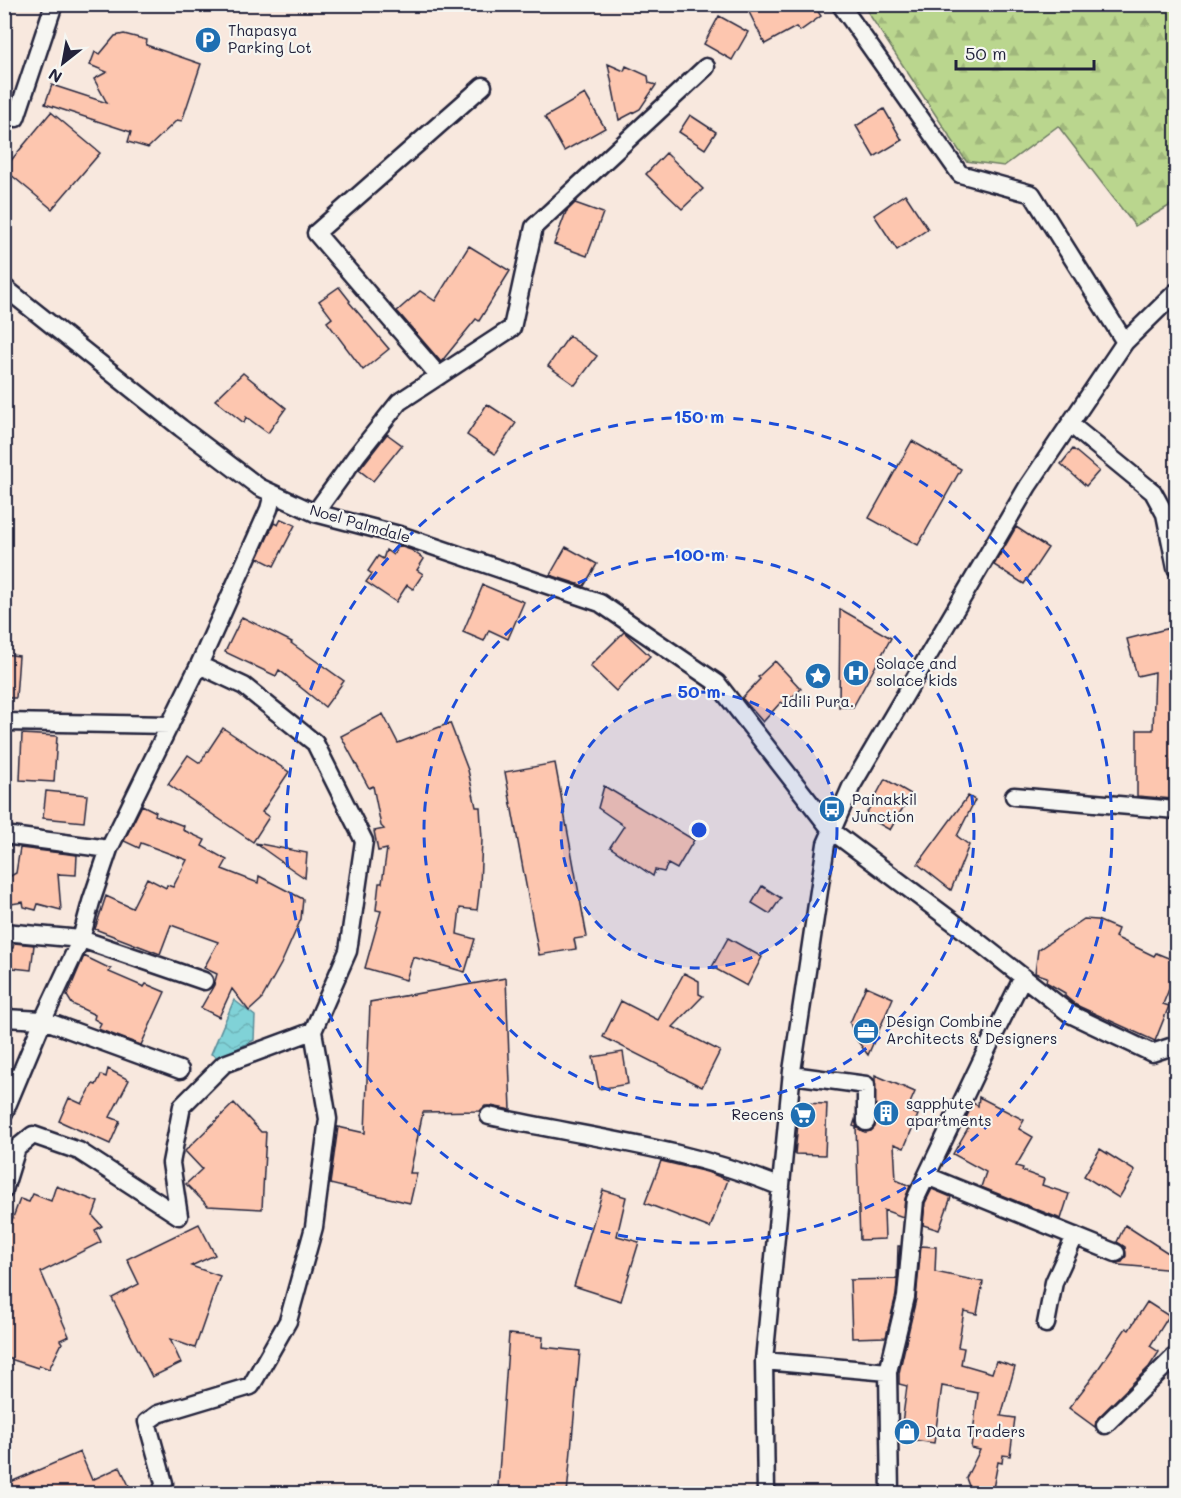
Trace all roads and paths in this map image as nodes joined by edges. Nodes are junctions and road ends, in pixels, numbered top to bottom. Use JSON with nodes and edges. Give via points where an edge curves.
{"nodes":[{"id":1,"x":54,"y":4,"type":"edge"},
{"id":2,"x":840,"y":4,"type":"edge"},
{"id":3,"x":706,"y":67,"type":"dead end"},
{"id":4,"x":483,"y":86,"type":"dead end"},
{"id":5,"x":10,"y":116,"type":"edge"},
{"id":6,"x":4,"y":287,"type":"edge"},
{"id":7,"x":1176,"y":292,"type":"edge"},
{"id":8,"x":1125,"y":342,"type":"junction"},
{"id":9,"x":439,"y":376,"type":"junction"},
{"id":10,"x":1070,"y":424,"type":"junction"},
{"id":11,"x":273,"y":494,"type":"junction"},
{"id":12,"x":315,"y":513,"type":"junction"},
{"id":13,"x":1176,"y":568,"type":"edge"},
{"id":14,"x":199,"y":665,"type":"junction"},
{"id":15,"x":4,"y":722,"type":"edge"},
{"id":16,"x":170,"y":725,"type":"junction"},
{"id":17,"x":1014,"y":796,"type":"dead end"},
{"id":18,"x":1176,"y":810,"type":"edge"},
{"id":19,"x":832,"y":831,"type":"junction"},
{"id":20,"x":4,"y":835,"type":"edge"},
{"id":21,"x":109,"y":849,"type":"junction"},
{"id":22,"x":4,"y":932,"type":"edge"},
{"id":23,"x":81,"y":939,"type":"junction"},
{"id":24,"x":1023,"y":977,"type":"junction"},
{"id":25,"x":204,"y":981,"type":"dead end"},
{"id":26,"x":4,"y":1018,"type":"edge"},
{"id":27,"x":43,"y":1020,"type":"junction"},
{"id":28,"x":313,"y":1031,"type":"junction"},
{"id":29,"x":1176,"y":1045,"type":"edge"},
{"id":30,"x":180,"y":1070,"type":"dead end"},
{"id":31,"x":792,"y":1075,"type":"junction"},
{"id":32,"x":4,"y":1113,"type":"edge"},
{"id":33,"x":489,"y":1116,"type":"dead end"},
{"id":34,"x":866,"y":1122,"type":"dead end"},
{"id":35,"x":927,"y":1176,"type":"junction"},
{"id":36,"x":781,"y":1187,"type":"junction"},
{"id":37,"x":4,"y":1190,"type":"edge"},
{"id":38,"x":1075,"y":1236,"type":"junction"},
{"id":39,"x":1116,"y":1253,"type":"dead end"},
{"id":40,"x":1046,"y":1324,"type":"dead end"},
{"id":41,"x":1176,"y":1357,"type":"edge"},
{"id":42,"x":764,"y":1361,"type":"junction"},
{"id":43,"x":888,"y":1372,"type":"junction"},
{"id":44,"x":1105,"y":1425,"type":"dead end"},
{"id":45,"x":161,"y":1494,"type":"edge"},
{"id":46,"x":766,"y":1494,"type":"edge"},
{"id":47,"x":890,"y":1494,"type":"edge"}],
"edges":[{"from":1,"to":5,"type":"street"},
{"from":2,"to":8,"type":"street","via":[[960,174],[1032,194]]},
{"from":3,"to":9,"type":"street","via":[[534,227],[513,328]]},
{"from":4,"to":9,"type":"street","via":[[316,233]]},
{"from":6,"to":11,"type":"street","name":"Noel Palmdale","via":[[181,428]]},
{"from":7,"to":8,"type":"street"},
{"from":8,"to":10,"type":"street"},
{"from":9,"to":12,"type":"street","via":[[399,402]]},
{"from":10,"to":13,"type":"street","via":[[1153,492],[1165,514]]},
{"from":10,"to":19,"type":"street","via":[[1028,486],[857,777]]},
{"from":11,"to":12,"type":"street","name":"Noel Palmdale"},
{"from":11,"to":14,"type":"street"},
{"from":12,"to":19,"type":"street","name":"Noel Palmdale","via":[[403,536],[600,603],[717,683]]},
{"from":14,"to":16,"type":"street"},
{"from":14,"to":28,"type":"street","via":[[244,686],[315,743],[364,841],[348,951]]},
{"from":15,"to":16,"type":"street"},
{"from":16,"to":21,"type":"street"},
{"from":17,"to":18,"type":"street"},
{"from":19,"to":24,"type":"street","name":"Noel Palmdale"},
{"from":19,"to":31,"type":"street","via":[[826,844]]},
{"from":20,"to":21,"type":"street"},
{"from":21,"to":23,"type":"street"},
{"from":22,"to":23,"type":"street"},
{"from":23,"to":25,"type":"street"},
{"from":23,"to":27,"type":"street"},
{"from":24,"to":29,"type":"street","name":"Noel Palmdale","via":[[1070,1014],[1152,1053]]},
{"from":24,"to":35,"type":"street"},
{"from":26,"to":27,"type":"street"},
{"from":27,"to":30,"type":"street"},
{"from":27,"to":32,"type":"street"},
{"from":28,"to":37,"type":"street","via":[[224,1064],[182,1106],[171,1163],[180,1216],[79,1151],[33,1135],[16,1148]]},
{"from":28,"to":45,"type":"street","via":[[328,1119],[314,1227],[288,1321],[251,1386],[158,1414],[147,1422],[164,1484]]},
{"from":31,"to":34,"type":"street","via":[[866,1085]]},
{"from":31,"to":36,"type":"street"},
{"from":33,"to":36,"type":"street","via":[[644,1146]]},
{"from":35,"to":38,"type":"street"},
{"from":35,"to":43,"type":"street","via":[[915,1200],[906,1297]]},
{"from":36,"to":42,"type":"street"},
{"from":38,"to":39,"type":"street"},
{"from":38,"to":40,"type":"street","via":[[1054,1282]]},
{"from":41,"to":44,"type":"street"},
{"from":42,"to":43,"type":"street"},
{"from":42,"to":46,"type":"street"},
{"from":43,"to":47,"type":"street"}]}
